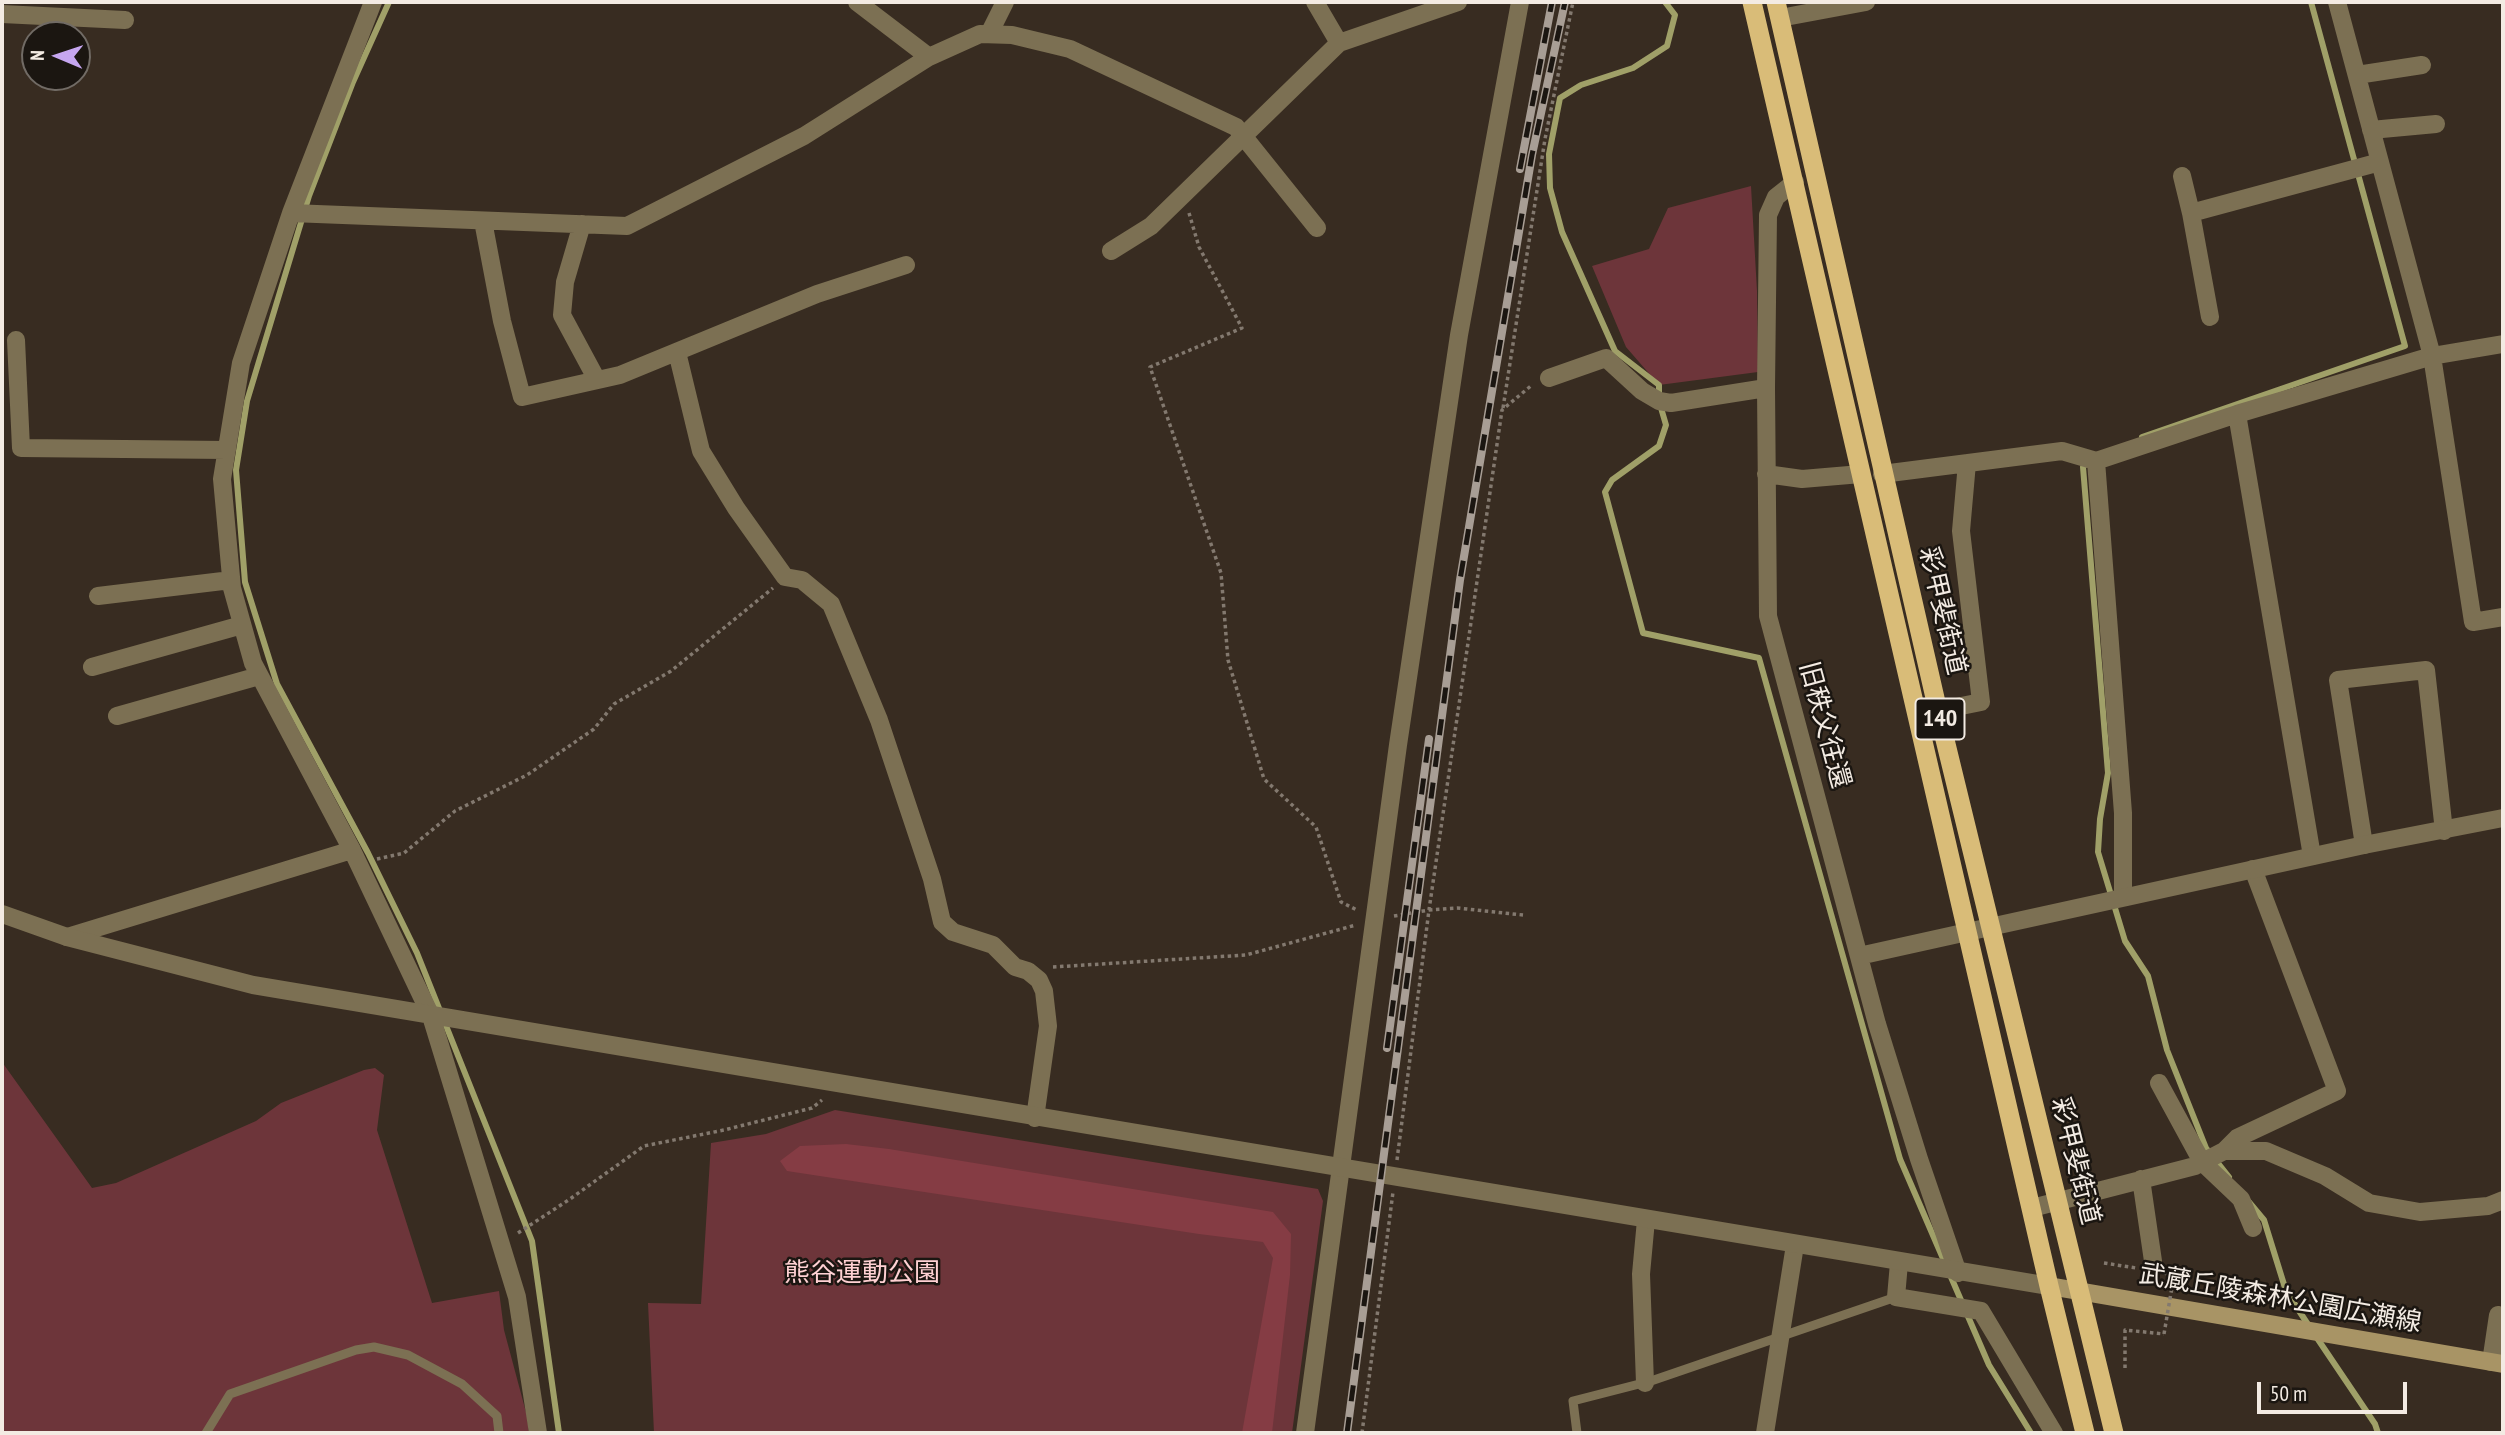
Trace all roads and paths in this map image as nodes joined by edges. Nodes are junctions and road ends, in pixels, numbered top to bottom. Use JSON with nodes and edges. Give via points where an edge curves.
{"nodes":[{"id":1,"x":373,"y":2,"type":"edge"},
{"id":2,"x":857,"y":2,"type":"edge"},
{"id":3,"x":1005,"y":2,"type":"edge"},
{"id":4,"x":1315,"y":2,"type":"edge"},
{"id":5,"x":1458,"y":2,"type":"edge"},
{"id":6,"x":1520,"y":2,"type":"edge"},
{"id":7,"x":1573,"y":2,"type":"edge"},
{"id":8,"x":1752,"y":2,"type":"edge"},
{"id":9,"x":1866,"y":2,"type":"edge"},
{"id":10,"x":2337,"y":2,"type":"edge"},
{"id":11,"x":1778,"y":10,"type":"edge"},
{"id":12,"x":2,"y":14,"type":"edge"},
{"id":13,"x":125,"y":20,"type":"dead end"},
{"id":14,"x":989,"y":34,"type":"junction"},
{"id":15,"x":1339,"y":43,"type":"junction"},
{"id":16,"x":929,"y":57,"type":"junction"},
{"id":17,"x":2422,"y":65,"type":"dead end"},
{"id":18,"x":2357,"y":75,"type":"junction"},
{"id":19,"x":2436,"y":124,"type":"dead end"},
{"id":20,"x":2371,"y":130,"type":"junction"},
{"id":21,"x":1243,"y":135,"type":"junction"},
{"id":22,"x":2380,"y":162,"type":"junction"},
{"id":23,"x":2182,"y":176,"type":"dead end"},
{"id":24,"x":1794,"y":182,"type":"junction"},
{"id":25,"x":1183,"y":194,"type":"junction"},
{"id":26,"x":292,"y":213,"type":"junction"},
{"id":27,"x":2191,"y":213,"type":"junction"},
{"id":28,"x":483,"y":220,"type":"junction"},
{"id":29,"x":582,"y":224,"type":"junction"},
{"id":30,"x":1317,"y":228,"type":"dead end"},
{"id":31,"x":1111,"y":251,"type":"dead end"},
{"id":32,"x":906,"y":265,"type":"dead end"},
{"id":33,"x":2210,"y":317,"type":"dead end"},
{"id":34,"x":16,"y":340,"type":"dead end"},
{"id":35,"x":2503,"y":344,"type":"edge"},
{"id":36,"x":677,"y":352,"type":"junction"},
{"id":37,"x":2432,"y":356,"type":"junction"},
{"id":38,"x":1549,"y":378,"type":"joint"},
{"id":39,"x":597,"y":380,"type":"junction"},
{"id":40,"x":1766,"y":388,"type":"junction"},
{"id":41,"x":1502,"y":410,"type":"junction"},
{"id":42,"x":2236,"y":414,"type":"junction"},
{"id":43,"x":227,"y":450,"type":"junction"},
{"id":44,"x":2095,"y":461,"type":"junction"},
{"id":45,"x":1967,"y":463,"type":"junction"},
{"id":46,"x":1766,"y":474,"type":"junction"},
{"id":47,"x":1861,"y":474,"type":"junction"},
{"id":48,"x":1882,"y":474,"type":"junction"},
{"id":49,"x":785,"y":577,"type":"junction"},
{"id":50,"x":231,"y":580,"type":"junction"},
{"id":51,"x":98,"y":596,"type":"dead end"},
{"id":52,"x":2503,"y":617,"type":"edge"},
{"id":53,"x":242,"y":625,"type":"junction"},
{"id":54,"x":92,"y":667,"type":"dead end"},
{"id":55,"x":259,"y":676,"type":"junction"},
{"id":56,"x":1938,"y":711,"type":"junction"},
{"id":57,"x":1917,"y":715,"type":"junction"},
{"id":58,"x":117,"y":716,"type":"dead end"},
{"id":59,"x":2503,"y":818,"type":"edge"},
{"id":60,"x":2444,"y":831,"type":"junction"},
{"id":61,"x":2364,"y":845,"type":"junction"},
{"id":62,"x":355,"y":856,"type":"junction"},
{"id":63,"x":2312,"y":856,"type":"junction"},
{"id":64,"x":2253,"y":869,"type":"junction"},
{"id":65,"x":2123,"y":897,"type":"junction"},
{"id":66,"x":1429,"y":910,"type":"junction"},
{"id":67,"x":1523,"y":915,"type":"dead end"},
{"id":68,"x":6,"y":920,"type":"edge"},
{"id":69,"x":1375,"y":920,"type":"junction"},
{"id":70,"x":1990,"y":927,"type":"junction"},
{"id":71,"x":1968,"y":931,"type":"junction"},
{"id":72,"x":67,"y":937,"type":"junction"},
{"id":73,"x":1859,"y":956,"type":"junction"},
{"id":74,"x":1039,"y":980,"type":"junction"},
{"id":75,"x":431,"y":1016,"type":"junction"},
{"id":76,"x":2159,"y":1083,"type":"dead end"},
{"id":77,"x":840,"y":1085,"type":"junction"},
{"id":78,"x":1035,"y":1118,"type":"junction"},
{"id":79,"x":2224,"y":1151,"type":"junction"},
{"id":80,"x":2202,"y":1162,"type":"junction"},
{"id":81,"x":1341,"y":1169,"type":"junction"},
{"id":82,"x":1395,"y":1178,"type":"junction"},
{"id":83,"x":2141,"y":1179,"type":"junction"},
{"id":84,"x":2503,"y":1200,"type":"edge"},
{"id":85,"x":2058,"y":1201,"type":"junction"},
{"id":86,"x":2032,"y":1208,"type":"junction"},
{"id":87,"x":1646,"y":1220,"type":"junction"},
{"id":88,"x":2253,"y":1228,"type":"dead end"},
{"id":89,"x":501,"y":1244,"type":"junction"},
{"id":90,"x":1795,"y":1245,"type":"junction"},
{"id":91,"x":2153,"y":1261,"type":"dead end"},
{"id":92,"x":1899,"y":1263,"type":"junction"},
{"id":93,"x":1958,"y":1273,"type":"junction"},
{"id":94,"x":2174,"y":1275,"type":"dead end"},
{"id":95,"x":2049,"y":1286,"type":"junction"},
{"id":96,"x":2081,"y":1292,"type":"junction"},
{"id":97,"x":1896,"y":1297,"type":"junction"},
{"id":98,"x":2500,"y":1314,"type":"edge"},
{"id":99,"x":1781,"y":1336,"type":"junction"},
{"id":100,"x":2497,"y":1363,"type":"edge"},
{"id":101,"x":2125,"y":1368,"type":"dead end"},
{"id":102,"x":1645,"y":1383,"type":"junction"},
{"id":103,"x":206,"y":1433,"type":"edge"},
{"id":104,"x":499,"y":1433,"type":"edge"},
{"id":105,"x":538,"y":1433,"type":"edge"},
{"id":106,"x":1305,"y":1433,"type":"edge"},
{"id":107,"x":1362,"y":1433,"type":"edge"},
{"id":108,"x":1577,"y":1433,"type":"edge"},
{"id":109,"x":1765,"y":1433,"type":"edge"},
{"id":110,"x":2054,"y":1433,"type":"edge"},
{"id":111,"x":2085,"y":1433,"type":"edge"},
{"id":112,"x":2115,"y":1433,"type":"edge"}],
"edges":[{"from":1,"to":26,"type":"street"},
{"from":2,"to":16,"type":"street"},
{"from":3,"to":14,"type":"street"},
{"from":4,"to":15,"type":"street"},
{"from":5,"to":15,"type":"street"},
{"from":6,"to":69,"type":"street","via":[[1459,335]]},
{"from":7,"to":41,"type":"path","via":[[1545,139]]},
{"from":8,"to":24,"type":"highway","name":"彩甲斐街道","number":"140"},
{"from":9,"to":11,"type":"street"},
{"from":10,"to":18,"type":"street"},
{"from":11,"to":48,"type":"highway","name":"彩甲斐街道","number":"140"},
{"from":12,"to":13,"type":"street"},
{"from":14,"to":16,"type":"street"},
{"from":14,"to":21,"type":"street","via":[[1070,49],[1236,127]]},
{"from":15,"to":21,"type":"street"},
{"from":16,"to":29,"type":"street","via":[[804,136],[627,226]]},
{"from":17,"to":18,"type":"street"},
{"from":18,"to":20,"type":"street"},
{"from":19,"to":20,"type":"street"},
{"from":20,"to":22,"type":"street"},
{"from":21,"to":25,"type":"street"},
{"from":21,"to":30,"type":"street"},
{"from":22,"to":27,"type":"street"},
{"from":22,"to":37,"type":"street"},
{"from":23,"to":27,"type":"street"},
{"from":24,"to":40,"type":"street","name":"旧秩父往還","via":[[1776,197],[1769,215]]},
{"from":24,"to":47,"type":"highway","name":"彩甲斐街道","number":"140"},
{"from":25,"to":31,"type":"street","via":[[1151,226]]},
{"from":25,"to":69,"type":"path","via":[[1199,247],[1242,328],[1150,367],[1221,573],[1228,660],[1264,779],[1316,827],[1341,902]]},
{"from":26,"to":28,"type":"street"},
{"from":26,"to":43,"type":"street","via":[[241,363]]},
{"from":27,"to":33,"type":"street"},
{"from":28,"to":29,"type":"street"},
{"from":28,"to":39,"type":"street","via":[[522,397]]},
{"from":29,"to":39,"type":"street","via":[[565,282],[562,315]]},
{"from":32,"to":36,"type":"street","via":[[817,294]]},
{"from":34,"to":43,"type":"street","via":[[21,448]]},
{"from":35,"to":37,"type":"street"},
{"from":36,"to":39,"type":"street"},
{"from":36,"to":49,"type":"street","via":[[701,451]]},
{"from":37,"to":42,"type":"street"},
{"from":37,"to":52,"type":"street","via":[[2473,622]]},
{"from":38,"to":40,"type":"street","via":[[1606,358],[1658,401],[1671,403]]},
{"from":38,"to":41,"type":"path","via":[[1531,386]]},
{"from":40,"to":46,"type":"street","name":"旧秩父往還"},
{"from":41,"to":66,"type":"path"},
{"from":42,"to":44,"type":"street"},
{"from":42,"to":63,"type":"street"},
{"from":43,"to":50,"type":"street","via":[[222,480]]},
{"from":44,"to":45,"type":"street","via":[[2062,451]]},
{"from":44,"to":65,"type":"street","via":[[2123,813]]},
{"from":45,"to":48,"type":"street"},
{"from":45,"to":56,"type":"street","via":[[1961,531],[1981,702]]},
{"from":46,"to":47,"type":"street","via":[[1802,479]]},
{"from":46,"to":73,"type":"street","name":"旧秩父往還","via":[[1768,616]]},
{"from":47,"to":57,"type":"highway","name":"彩甲斐街道","number":"140"},
{"from":48,"to":56,"type":"highway","name":"彩甲斐街道","number":"140"},
{"from":49,"to":62,"type":"path","via":[[671,671],[614,704],[594,729],[527,775],[455,811],[404,853]]},
{"from":49,"to":74,"type":"street","via":[[802,580],[831,604],[879,720],[942,922],[953,932],[993,945],[1015,967]]},
{"from":50,"to":51,"type":"street"},
{"from":50,"to":53,"type":"street"},
{"from":53,"to":54,"type":"street"},
{"from":53,"to":55,"type":"street"},
{"from":55,"to":58,"type":"street"},
{"from":55,"to":62,"type":"street"},
{"from":56,"to":57,"type":"street"},
{"from":56,"to":70,"type":"highway","name":"彩甲斐街道","number":"140"},
{"from":57,"to":71,"type":"highway","name":"彩甲斐街道","number":"140"},
{"from":59,"to":60,"type":"street"},
{"from":60,"to":61,"type":"street"},
{"from":60,"to":61,"type":"street","via":[[2426,670],[2338,680]]},
{"from":61,"to":63,"type":"street"},
{"from":62,"to":72,"type":"street"},
{"from":62,"to":75,"type":"street"},
{"from":63,"to":64,"type":"street"},
{"from":64,"to":65,"type":"street"},
{"from":64,"to":79,"type":"street","via":[[2337,1091],[2238,1138]]},
{"from":65,"to":70,"type":"street"},
{"from":66,"to":67,"type":"path"},
{"from":66,"to":69,"type":"path"},
{"from":66,"to":82,"type":"path"},
{"from":68,"to":72,"type":"street"},
{"from":69,"to":74,"type":"path","via":[[1246,955],[1054,967]]},
{"from":69,"to":81,"type":"street"},
{"from":70,"to":71,"type":"street"},
{"from":70,"to":85,"type":"highway","name":"彩甲斐街道","number":"140"},
{"from":71,"to":73,"type":"street"},
{"from":71,"to":86,"type":"highway","name":"彩甲斐街道","number":"140"},
{"from":72,"to":75,"type":"street","via":[[253,985]]},
{"from":73,"to":93,"type":"street","name":"旧秩父往還"},
{"from":74,"to":78,"type":"street","via":[[1048,1026]]},
{"from":75,"to":77,"type":"street"},
{"from":75,"to":89,"type":"street"},
{"from":76,"to":80,"type":"street"},
{"from":77,"to":78,"type":"street"},
{"from":77,"to":89,"type":"path","via":[[812,1108],[644,1146]]},
{"from":78,"to":81,"type":"street"},
{"from":79,"to":80,"type":"street"},
{"from":79,"to":84,"type":"street","via":[[2266,1150],[2325,1176],[2369,1203],[2420,1212],[2488,1206]]},
{"from":80,"to":83,"type":"street"},
{"from":80,"to":88,"type":"street","via":[[2241,1199]]},
{"from":81,"to":82,"type":"street"},
{"from":81,"to":106,"type":"street"},
{"from":82,"to":87,"type":"street"},
{"from":82,"to":107,"type":"path"},
{"from":83,"to":85,"type":"street"},
{"from":83,"to":91,"type":"street"},
{"from":85,"to":86,"type":"street"},
{"from":85,"to":96,"type":"highway","name":"彩甲斐街道","number":"140"},
{"from":86,"to":95,"type":"highway","name":"彩甲斐街道","number":"140"},
{"from":87,"to":90,"type":"street"},
{"from":87,"to":102,"type":"street","via":[[1642,1274]]},
{"from":89,"to":105,"type":"street","via":[[517,1297]]},
{"from":90,"to":92,"type":"street"},
{"from":90,"to":99,"type":"street"},
{"from":92,"to":93,"type":"street"},
{"from":92,"to":97,"type":"street"},
{"from":93,"to":95,"type":"street"},
{"from":94,"to":101,"type":"path","bridge":true,"via":[[2164,1334],[2125,1330]]},
{"from":95,"to":96,"type":"main road","name":"武蔵丘陵森林公園広瀬線"},
{"from":95,"to":111,"type":"highway","name":"彩甲斐街道","number":"140"},
{"from":96,"to":100,"type":"main road","name":"武蔵丘陵森林公園広瀬線"},
{"from":96,"to":112,"type":"highway","name":"彩甲斐街道","number":"140"},
{"from":97,"to":99,"type":"lane"},
{"from":97,"to":110,"type":"street","via":[[1980,1311]]},
{"from":98,"to":100,"type":"street"},
{"from":99,"to":102,"type":"lane"},
{"from":99,"to":109,"type":"street"},
{"from":102,"to":108,"type":"lane","via":[[1573,1401]]},
{"from":103,"to":104,"type":"lane","via":[[230,1394],[374,1347],[408,1354],[462,1384],[497,1416]]}]}
